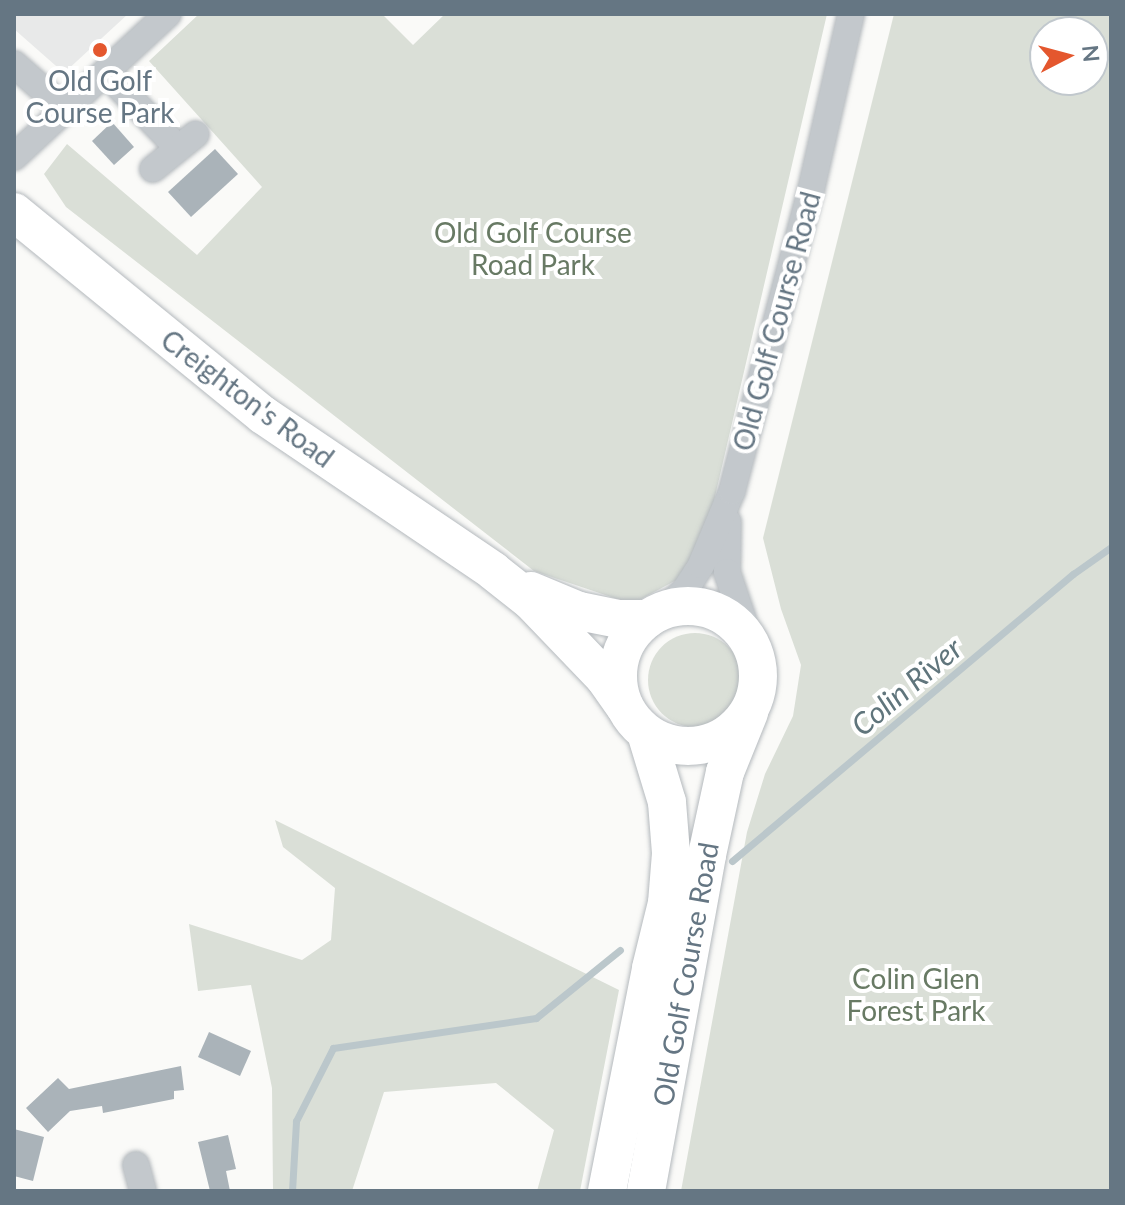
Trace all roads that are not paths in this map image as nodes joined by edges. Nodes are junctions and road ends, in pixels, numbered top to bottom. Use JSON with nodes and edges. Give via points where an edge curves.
{"nodes":[{"id":1,"x":168,"y":14,"type":"edge"},
{"id":2,"x":851,"y":14,"type":"edge"},
{"id":3,"x":14,"y":64,"type":"edge"},
{"id":4,"x":106,"y":73,"type":"junction"},
{"id":5,"x":66,"y":110,"type":"junction"},
{"id":6,"x":23,"y":149,"type":"edge"},
{"id":7,"x":153,"y":169,"type":"dead end"},
{"id":8,"x":14,"y":212,"type":"edge"},
{"id":9,"x":732,"y":491,"type":"junction"},
{"id":10,"x":493,"y":571,"type":"junction"},
{"id":11,"x":655,"y":614,"type":"junction"},
{"id":12,"x":753,"y":649,"type":"junction"},
{"id":13,"x":749,"y":713,"type":"junction"},
{"id":14,"x":633,"y":718,"type":"junction"},
{"id":15,"x":136,"y":1165,"type":"dead end"},
{"id":16,"x":143,"y":1191,"type":"edge"},
{"id":17,"x":607,"y":1191,"type":"edge"},
{"id":18,"x":646,"y":1191,"type":"edge"}],
"edges":[{"from":1,"to":4,"type":"street"},
{"from":2,"to":9,"type":"street","name":"Old Golf Course Road"},
{"from":3,"to":5,"type":"street"},
{"from":4,"to":5,"type":"street"},
{"from":4,"to":7,"type":"street","via":[[187,141]]},
{"from":5,"to":6,"type":"street"},
{"from":8,"to":10,"type":"highway","name":"Creighton's Road","via":[[263,415]]},
{"from":9,"to":11,"type":"street","name":"Old Golf Course Road","via":[[701,565],[685,590]]},
{"from":9,"to":12,"type":"street","via":[[727,572]]},
{"from":10,"to":11,"type":"highway","name":"Creighton's Road","via":[[579,611],[619,619]]},
{"from":10,"to":14,"type":"highway","name":"Creighton's Road","via":[[568,636]]},
{"from":11,"to":12,"type":"highway","via":[[682,606],[704,607],[741,630]]},
{"from":11,"to":14,"type":"highway","via":[[623,647],[618,677]]},
{"from":12,"to":13,"type":"highway","via":[[758,682]]},
{"from":13,"to":14,"type":"highway","via":[[716,742],[695,747],[673,746]]},
{"from":13,"to":18,"type":"highway","name":"Old Golf Course Road","via":[[725,772],[707,855]]},
{"from":14,"to":17,"type":"highway","name":"Old Golf Course Road","via":[[652,793],[656,860],[651,968]]},
{"from":15,"to":16,"type":"street"}]}
